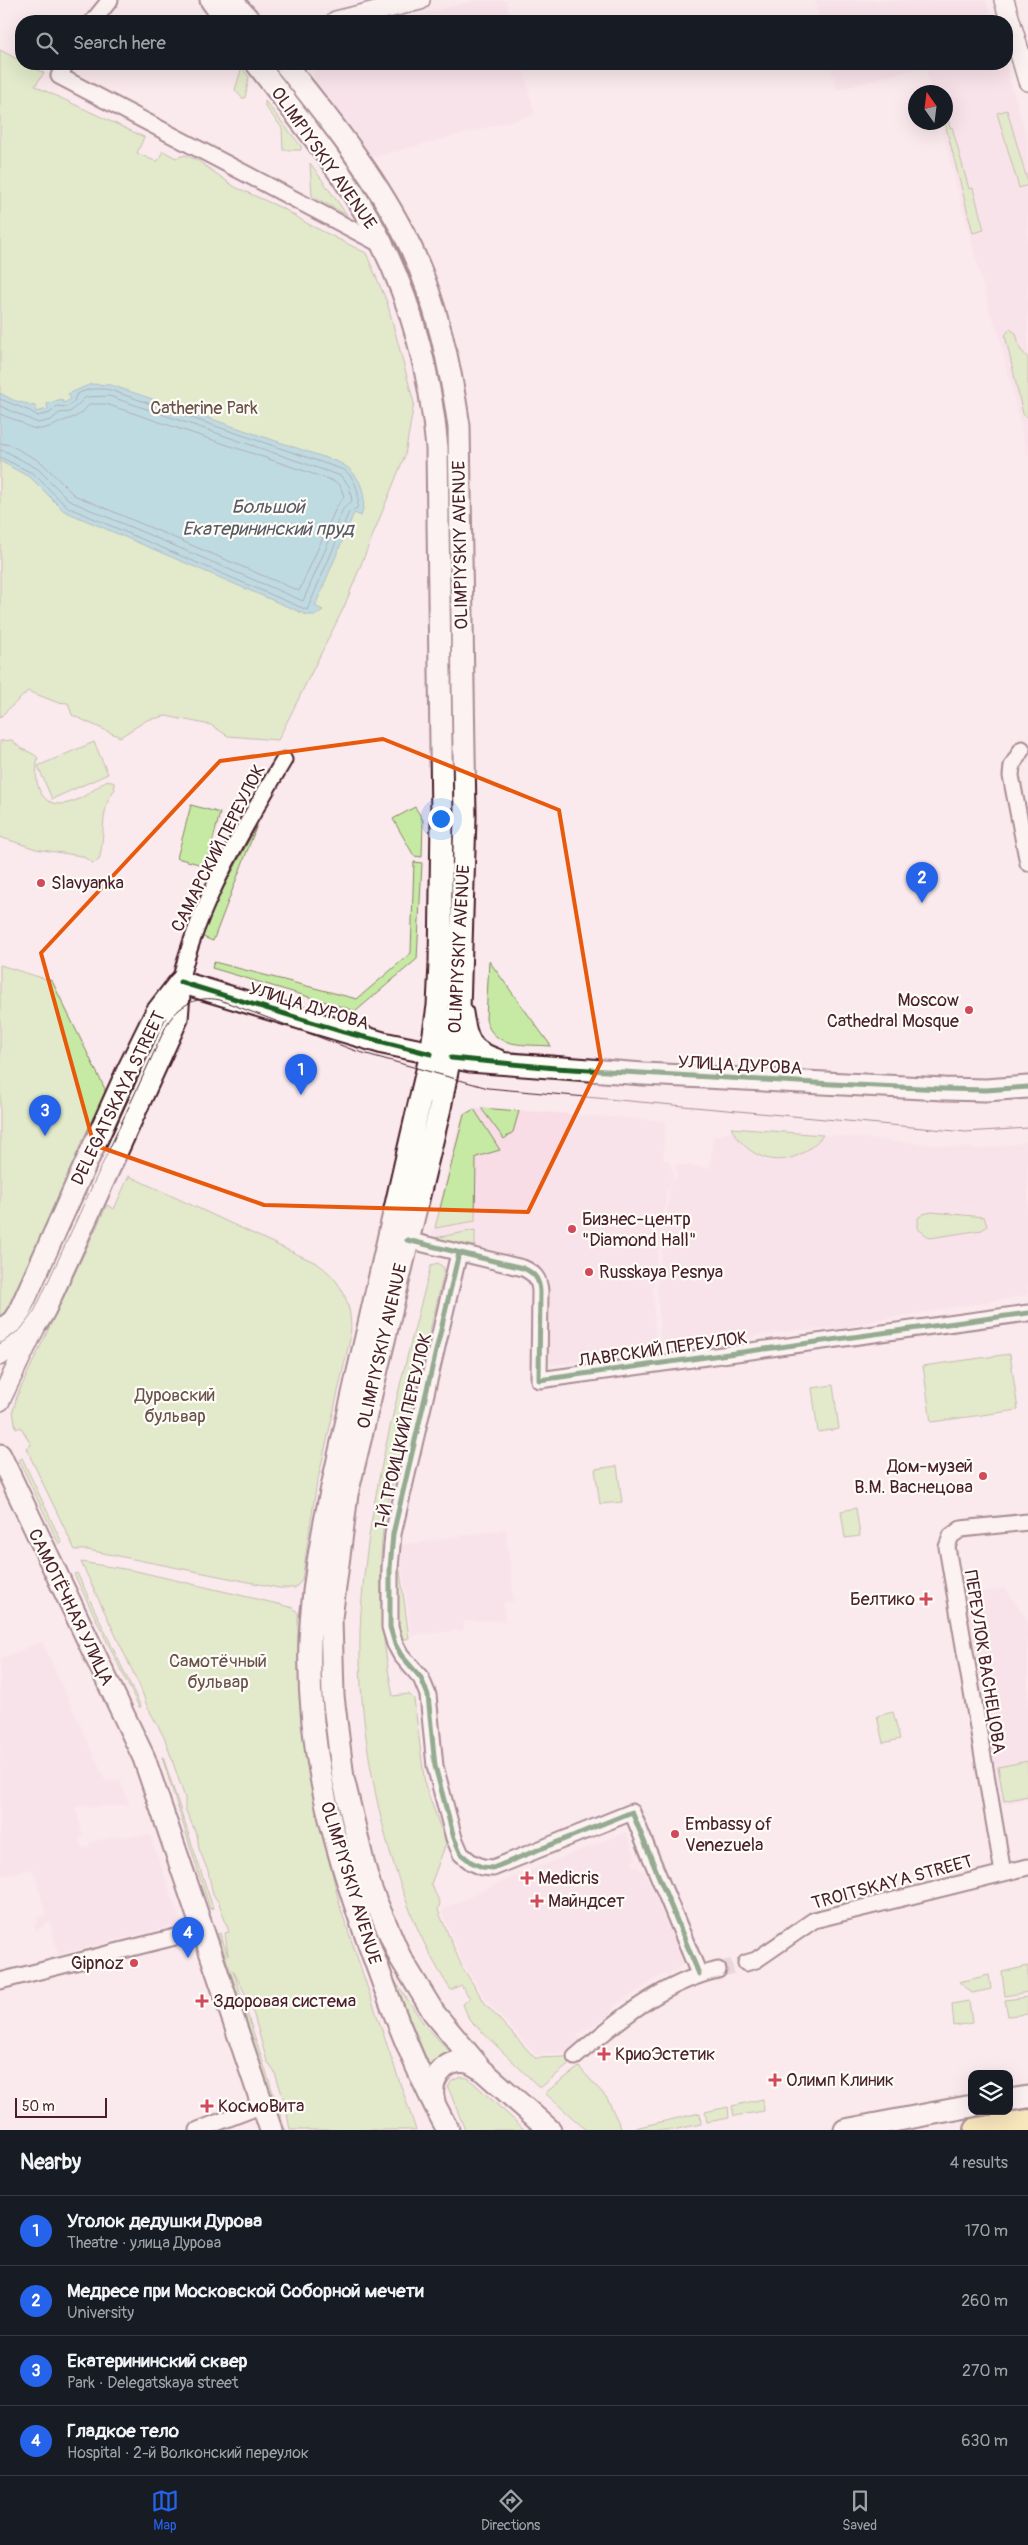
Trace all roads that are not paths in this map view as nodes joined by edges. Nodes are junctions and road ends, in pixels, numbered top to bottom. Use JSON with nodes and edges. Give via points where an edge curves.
{"nodes":[{"id":1,"x":110,"y":0,"type":"edge"},
{"id":2,"x":211,"y":0,"type":"edge"},
{"id":3,"x":231,"y":0,"type":"edge"},
{"id":4,"x":420,"y":0,"type":"edge"},
{"id":5,"x":1004,"y":0,"type":"edge"},
{"id":6,"x":98,"y":15,"type":"edge"},
{"id":7,"x":222,"y":15,"type":"edge"},
{"id":8,"x":245,"y":15,"type":"edge"},
{"id":9,"x":360,"y":15,"type":"edge"},
{"id":10,"x":1008,"y":15,"type":"edge"},
{"id":11,"x":1013,"y":30,"type":"edge"},
{"id":12,"x":62,"y":70,"type":"edge"},
{"id":13,"x":261,"y":70,"type":"edge"},
{"id":14,"x":290,"y":70,"type":"edge"},
{"id":15,"x":1028,"y":81,"type":"edge"},
{"id":16,"x":382,"y":245,"type":"junction"},
{"id":17,"x":1022,"y":749,"type":"dead end"},
{"id":18,"x":284,"y":760,"type":"dead end"},
{"id":19,"x":1028,"y":863,"type":"edge"},
{"id":20,"x":180,"y":982,"type":"junction"},
{"id":21,"x":459,"y":996,"type":"junction"},
{"id":22,"x":450,"y":1061,"type":"junction"},
{"id":23,"x":522,"y":1065,"type":"junction"},
{"id":24,"x":1028,"y":1087,"type":"edge"},
{"id":25,"x":407,"y":1240,"type":"junction"},
{"id":26,"x":459,"y":1253,"type":"junction"},
{"id":27,"x":1028,"y":1313,"type":"edge"},
{"id":28,"x":38,"y":1322,"type":"junction"},
{"id":29,"x":0,"y":1331,"type":"edge"},
{"id":30,"x":0,"y":1354,"type":"edge"},
{"id":31,"x":0,"y":1401,"type":"edge"},
{"id":32,"x":0,"y":1455,"type":"edge"},
{"id":33,"x":0,"y":1481,"type":"edge"},
{"id":34,"x":30,"y":1521,"type":"junction"},
{"id":35,"x":1028,"y":1522,"type":"edge"},
{"id":36,"x":1028,"y":1866,"type":"edge"},
{"id":37,"x":1003,"y":1873,"type":"junction"},
{"id":38,"x":203,"y":1930,"type":"junction"},
{"id":39,"x":746,"y":1963,"type":"tunnel mouth"},
{"id":40,"x":718,"y":1970,"type":"tunnel mouth"},
{"id":41,"x":699,"y":1974,"type":"junction"},
{"id":42,"x":0,"y":1980,"type":"edge"},
{"id":43,"x":575,"y":2057,"type":"dead end"},
{"id":44,"x":481,"y":2069,"type":"junction"},
{"id":45,"x":1028,"y":2097,"type":"edge"},
{"id":46,"x":1013,"y":2099,"type":"edge"},
{"id":47,"x":263,"y":2105,"type":"junction"},
{"id":48,"x":968,"y":2107,"type":"edge"},
{"id":49,"x":443,"y":2122,"type":"edge"},
{"id":50,"x":1028,"y":2122,"type":"edge"},
{"id":51,"x":852,"y":2128,"type":"edge"},
{"id":52,"x":198,"y":2130,"type":"edge"},
{"id":53,"x":271,"y":2130,"type":"edge"},
{"id":54,"x":550,"y":2130,"type":"edge"},
{"id":55,"x":977,"y":2130,"type":"edge"}],
"edges":[{"from":1,"to":6,"type":"street"},
{"from":2,"to":7,"type":"main road"},
{"from":3,"to":8,"type":"main road"},
{"from":4,"to":9,"type":"street"},
{"from":5,"to":10,"type":"street"},
{"from":11,"to":15,"type":"street"},
{"from":12,"to":16,"type":"street","via":[[254,178]]},
{"from":13,"to":16,"type":"main road","name":"OLIMPIYSKIY AVENUE","via":[[352,194]]},
{"from":14,"to":21,"type":"main road","name":"OLIMPIYSKIY AVENUE","via":[[363,167],[410,247],[436,314],[452,380],[459,426],[465,817]]},
{"from":16,"to":22,"type":"main road","name":"OLIMPIYSKIY AVENUE","via":[[404,295],[414,329],[432,400],[437,448],[442,818],[438,1006]]},
{"from":17,"to":19,"type":"street","via":[[1012,766],[1011,776]]},
{"from":18,"to":20,"type":"street","name":"САМАРСКИЙ ПЕРЕУЛОК","via":[[198,924],[186,954]]},
{"from":20,"to":22,"type":"main road","name":"УЛИЦА ДУРОВА"},
{"from":20,"to":28,"type":"main road","name":"DELEGATSKAYA STREET","via":[[177,1019]]},
{"from":20,"to":29,"type":"main road","name":"DELEGATSKAYA STREET","via":[[156,1013],[127,1072],[19,1312]]},
{"from":21,"to":22,"type":"main road","name":"OLIMPIYSKIY AVENUE"},
{"from":21,"to":23,"type":"main road","via":[[463,1022],[472,1046],[486,1056]]},
{"from":22,"to":23,"type":"main road","name":"УЛИЦА ДУРОВА"},
{"from":22,"to":25,"type":"main road","name":"OLIMPIYSKIY AVENUE"},
{"from":22,"to":49,"type":"main road","name":"OLIMPIYSKIY AVENUE","via":[[331,1489],[314,1598],[310,1666],[321,1780],[342,1866],[391,2005]]},
{"from":23,"to":24,"type":"main road","name":"УЛИЦА ДУРОВА","via":[[934,1089]]},
{"from":25,"to":26,"type":"street","name":"ЛАВРСКИЙ ПЕРЕУЛОК"},
{"from":25,"to":44,"type":"main road","name":"OLIMPIYSKIY AVENUE","via":[[347,1494],[340,1538],[331,1618],[334,1715],[349,1810],[371,1890],[385,1924],[414,1983],[434,2013]]},
{"from":26,"to":27,"type":"street","name":"ЛАВРСКИЙ ПЕРЕУЛОК","via":[[523,1268],[537,1278],[541,1301],[539,1380]]},
{"from":26,"to":41,"type":"street","name":"1-Й ТРОИЦКИЙ ПЕРЕУЛОК","via":[[393,1534],[390,1627],[401,1655],[422,1678],[428,1695],[435,1766],[442,1798],[461,1854],[482,1867],[504,1865],[632,1812]]},
{"from":28,"to":30,"type":"main road","name":"DELEGATSKAYA STREET","via":[[20,1342]]},
{"from":28,"to":31,"type":"street","name":"DELEGATSKAYA STREET"},
{"from":32,"to":34,"type":"main road","name":"САМОТЁЧНАЯ УЛИЦА"},
{"from":33,"to":34,"type":"street"},
{"from":34,"to":38,"type":"main road","name":"САМОТЁЧНАЯ УЛИЦА","via":[[144,1758]]},
{"from":35,"to":37,"type":"street","name":"ПЕРЕУЛОК ВАСНЕЦОВА","via":[[960,1529],[951,1536],[947,1547]]},
{"from":36,"to":37,"type":"street","name":"TROITSKAYA STREET"},
{"from":37,"to":39,"type":"street","name":"TROITSKAYA STREET","via":[[814,1920],[756,1960]]},
{"from":38,"to":42,"type":"street"},
{"from":38,"to":47,"type":"main road","name":"САМОТЁЧНАЯ УЛИЦА"},
{"from":40,"to":41,"type":"street"},
{"from":41,"to":43,"type":"street","via":[[626,2015]]},
{"from":44,"to":49,"type":"main road","via":[[462,2062],[443,2069],[435,2079],[432,2095]]},
{"from":44,"to":54,"type":"main road","name":"OLIMPIYSKIY AVENUE"},
{"from":45,"to":46,"type":"main road"},
{"from":47,"to":52,"type":"street"},
{"from":47,"to":53,"type":"main road"},
{"from":48,"to":51,"type":"main road"},
{"from":50,"to":55,"type":"main road"}]}
